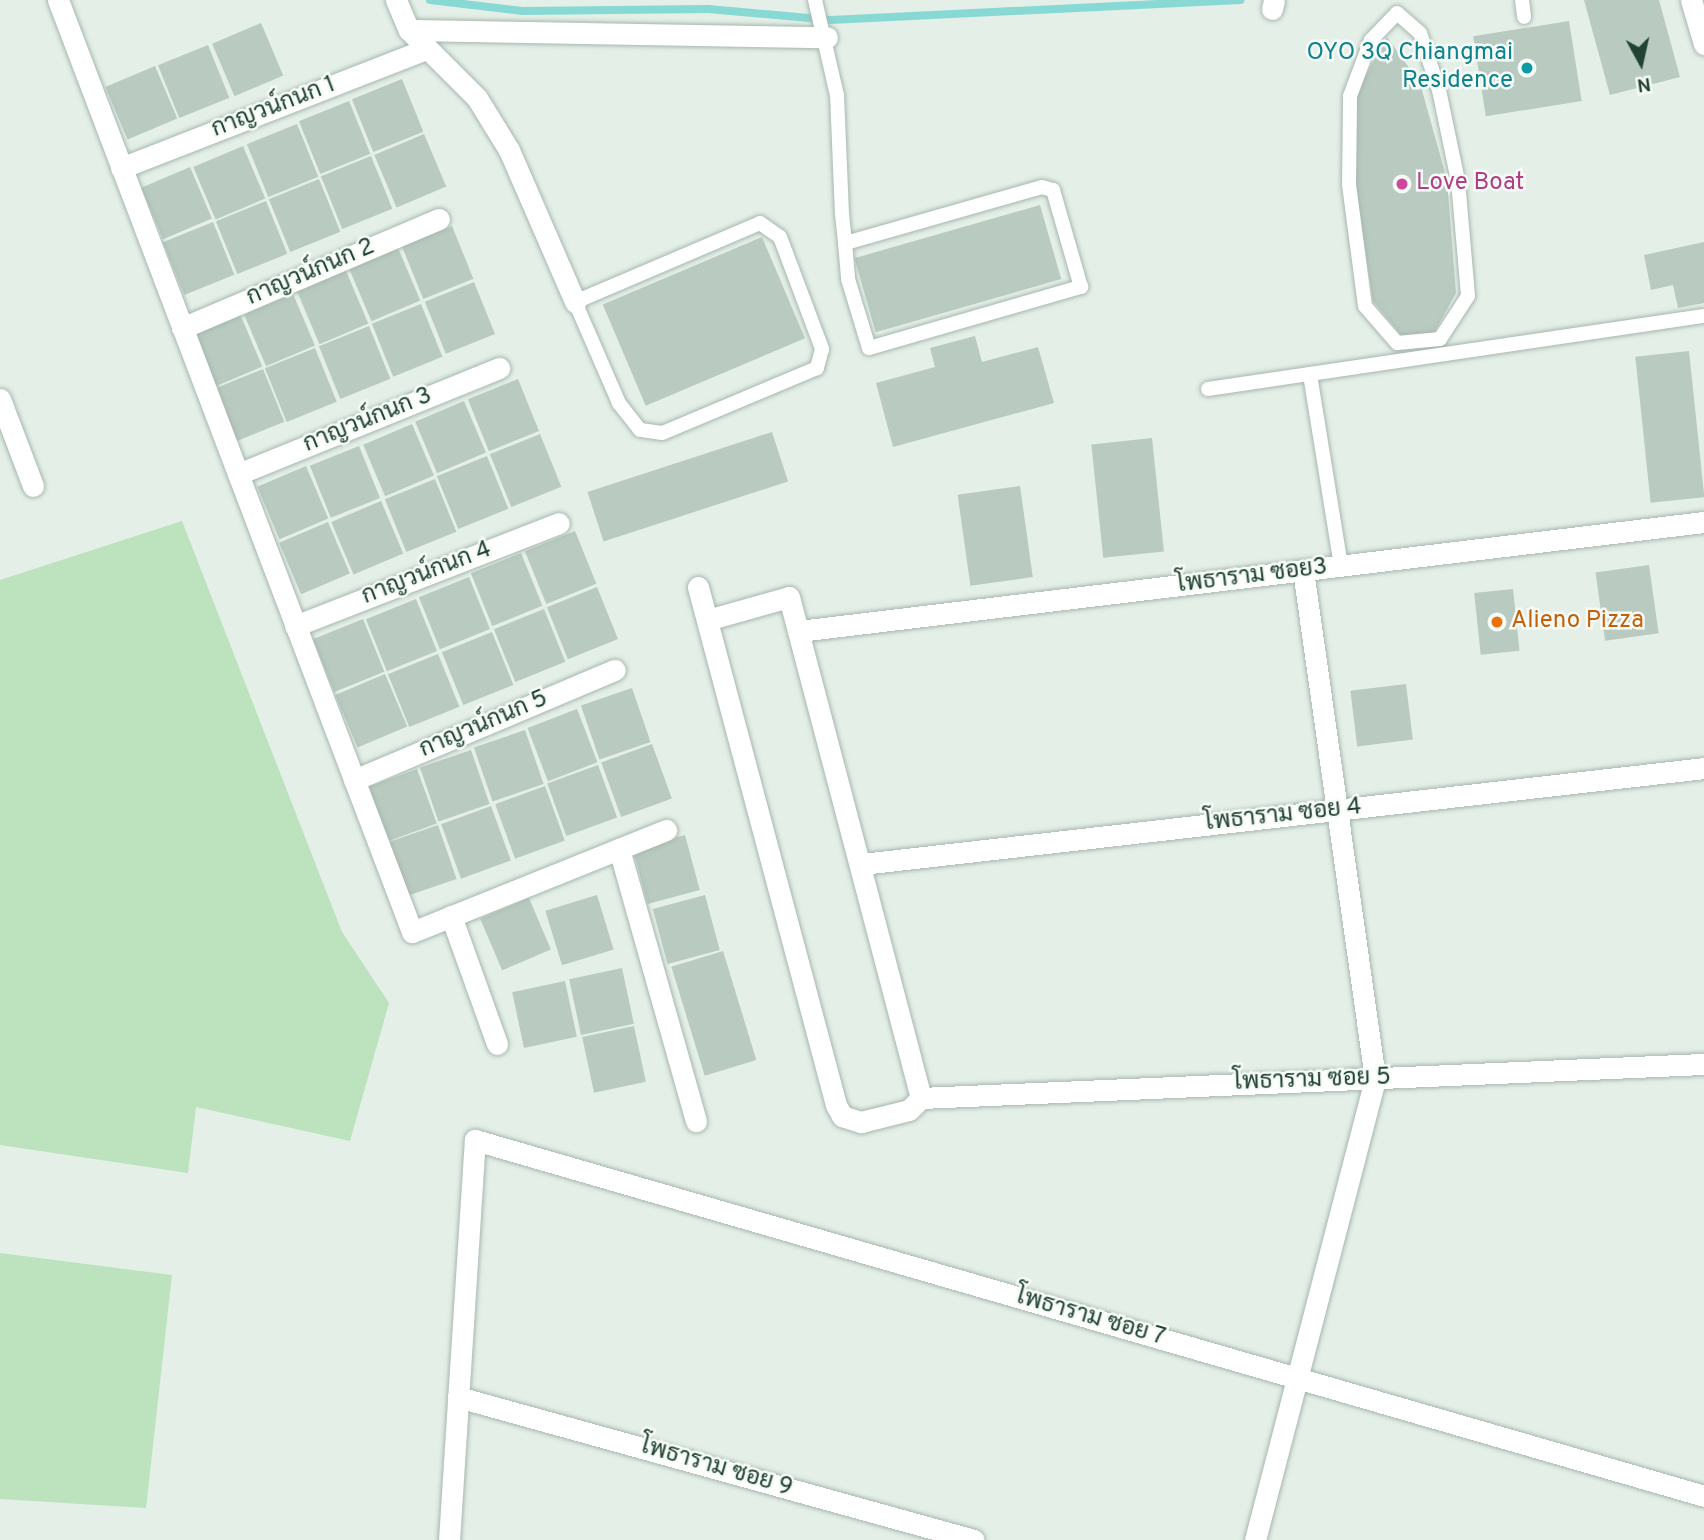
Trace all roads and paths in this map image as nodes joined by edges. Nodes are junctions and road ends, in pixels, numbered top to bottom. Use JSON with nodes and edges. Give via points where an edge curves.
{"nodes":[{"id":1,"x":58,"y":0,"type":"edge"},
{"id":2,"x":396,"y":0,"type":"edge"},
{"id":3,"x":815,"y":0,"type":"edge"},
{"id":4,"x":1522,"y":0,"type":"edge"},
{"id":5,"x":1691,"y":0,"type":"edge"},
{"id":6,"x":1396,"y":6,"type":"edge"},
{"id":7,"x":1524,"y":17,"type":"dead end"},
{"id":8,"x":409,"y":30,"type":"junction"},
{"id":9,"x":827,"y":37,"type":"junction"},
{"id":10,"x":1704,"y":44,"type":"edge"},
{"id":11,"x":427,"y":49,"type":"junction"},
{"id":12,"x":121,"y":168,"type":"junction"},
{"id":13,"x":439,"y":219,"type":"dead end"},
{"id":14,"x":845,"y":243,"type":"junction"},
{"id":15,"x":575,"y":302,"type":"junction"},
{"id":16,"x":1704,"y":316,"type":"edge"},
{"id":17,"x":182,"y":328,"type":"junction"},
{"id":18,"x":499,"y":368,"type":"dead end"},
{"id":19,"x":1310,"y":374,"type":"junction"},
{"id":20,"x":1208,"y":389,"type":"dead end"},
{"id":21,"x":0,"y":399,"type":"edge"},
{"id":22,"x":238,"y":474,"type":"junction"},
{"id":23,"x":33,"y":486,"type":"dead end"},
{"id":24,"x":1704,"y":522,"type":"edge"},
{"id":25,"x":559,"y":523,"type":"dead end"},
{"id":26,"x":1341,"y":566,"type":"junction"},
{"id":27,"x":1303,"y":570,"type":"junction"},
{"id":28,"x":698,"y":587,"type":"dead end"},
{"id":29,"x":707,"y":620,"type":"junction"},
{"id":30,"x":295,"y":625,"type":"junction"},
{"id":31,"x":799,"y":631,"type":"junction"},
{"id":32,"x":615,"y":670,"type":"dead end"},
{"id":33,"x":1704,"y":768,"type":"edge"},
{"id":34,"x":354,"y":780,"type":"junction"},
{"id":35,"x":1337,"y":810,"type":"junction"},
{"id":36,"x":666,"y":830,"type":"dead end"},
{"id":37,"x":619,"y":849,"type":"junction"},
{"id":38,"x":862,"y":864,"type":"junction"},
{"id":39,"x":451,"y":916,"type":"junction"},
{"id":40,"x":497,"y":1044,"type":"dead end"},
{"id":41,"x":1704,"y":1064,"type":"edge"},
{"id":42,"x":1375,"y":1078,"type":"junction"},
{"id":43,"x":921,"y":1098,"type":"junction"},
{"id":44,"x":696,"y":1121,"type":"dead end"},
{"id":45,"x":1298,"y":1379,"type":"junction"},
{"id":46,"x":458,"y":1397,"type":"junction"},
{"id":47,"x":1704,"y":1496,"type":"edge"},
{"id":48,"x":449,"y":1540,"type":"edge"},
{"id":49,"x":974,"y":1540,"type":"edge"},
{"id":50,"x":1255,"y":1540,"type":"edge"}],
"edges":[{"from":1,"to":12,"type":"street"},
{"from":2,"to":8,"type":"street"},
{"from":3,"to":9,"type":"lane"},
{"from":4,"to":7,"type":"lane"},
{"from":5,"to":10,"type":"street"},
{"from":6,"to":6,"type":"lane","via":[[1420,33],[1439,90],[1458,181],[1468,296],[1440,339],[1397,343],[1365,306],[1349,184],[1350,96],[1371,40]]},
{"from":8,"to":9,"type":"street"},
{"from":8,"to":11,"type":"street"},
{"from":9,"to":14,"type":"lane","via":[[837,95]]},
{"from":11,"to":12,"type":"street","name":"กาญวน์กนก 1"},
{"from":11,"to":15,"type":"street","via":[[477,98],[509,150]]},
{"from":12,"to":17,"type":"street"},
{"from":13,"to":17,"type":"street","name":"กาญวน์กนก 2"},
{"from":14,"to":14,"type":"lane","via":[[848,279],[869,348],[1080,287],[1053,190],[1042,187]]},
{"from":15,"to":15,"type":"lane","via":[[760,223],[780,237],[822,349],[817,368],[662,433],[640,430],[619,403]]},
{"from":16,"to":19,"type":"lane"},
{"from":17,"to":22,"type":"street"},
{"from":18,"to":22,"type":"street","name":"กาญวน์กนก 3"},
{"from":19,"to":20,"type":"lane"},
{"from":19,"to":26,"type":"lane"},
{"from":21,"to":23,"type":"street"},
{"from":22,"to":30,"type":"street"},
{"from":24,"to":26,"type":"street","name":"โพธาราม ซอย3"},
{"from":25,"to":30,"type":"street","name":"กาญวน์กนก 4"},
{"from":26,"to":27,"type":"street","name":"โพธาราม ซอย3"},
{"from":27,"to":31,"type":"street","name":"โพธาราม ซอย3"},
{"from":27,"to":35,"type":"street"},
{"from":28,"to":29,"type":"street"},
{"from":29,"to":31,"type":"street","via":[[789,597]]},
{"from":29,"to":43,"type":"street","via":[[836,1105],[842,1116],[861,1122],[909,1110]]},
{"from":30,"to":34,"type":"street"},
{"from":31,"to":38,"type":"street"},
{"from":32,"to":34,"type":"street","name":"กาญวน์กนก 5"},
{"from":33,"to":35,"type":"street","name":"โพธาราม ซอย 4"},
{"from":34,"to":39,"type":"street","via":[[412,932]]},
{"from":35,"to":38,"type":"street","name":"โพธาราม ซอย 4"},
{"from":35,"to":42,"type":"street"},
{"from":36,"to":37,"type":"street"},
{"from":37,"to":39,"type":"street"},
{"from":37,"to":44,"type":"street"},
{"from":38,"to":43,"type":"street"},
{"from":39,"to":40,"type":"street"},
{"from":41,"to":42,"type":"street","name":"โพธาราม ซอย 5"},
{"from":42,"to":43,"type":"street","name":"โพธาราม ซอย 5"},
{"from":42,"to":45,"type":"street"},
{"from":45,"to":46,"type":"street","name":"โพธาราม ซอย 7","via":[[475,1140]]},
{"from":45,"to":47,"type":"street","name":"โพธาราม ซอย 7"},
{"from":45,"to":50,"type":"street"},
{"from":46,"to":48,"type":"street"},
{"from":46,"to":49,"type":"street","name":"โพธาราม ซอย 9"}]}
